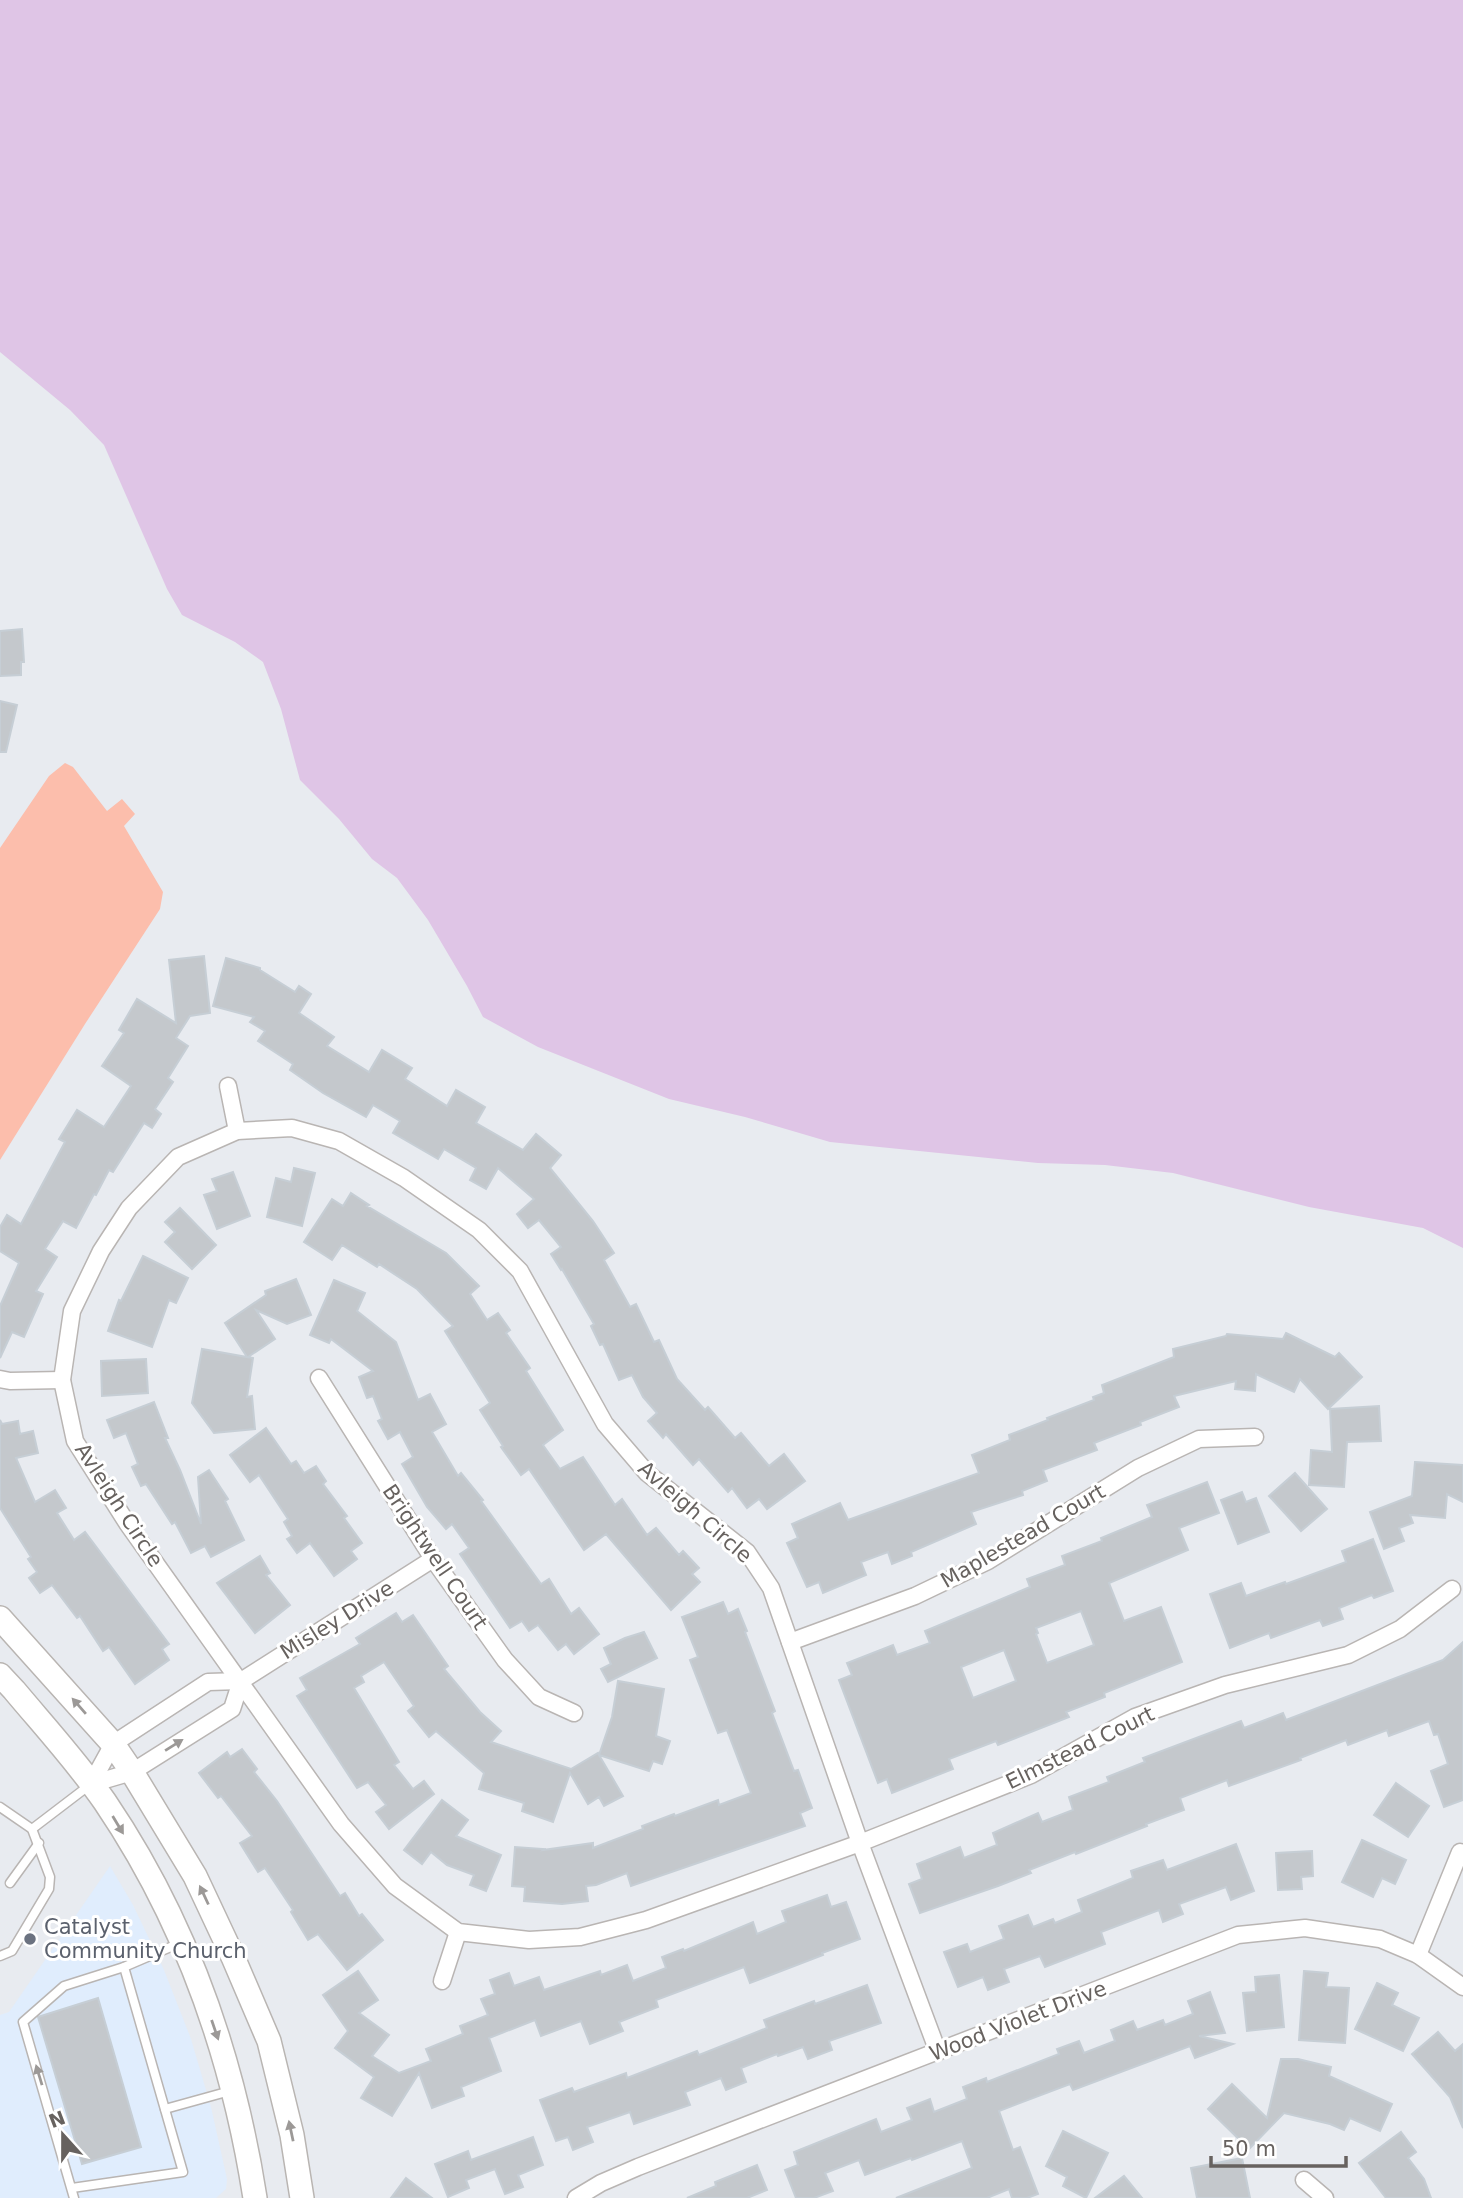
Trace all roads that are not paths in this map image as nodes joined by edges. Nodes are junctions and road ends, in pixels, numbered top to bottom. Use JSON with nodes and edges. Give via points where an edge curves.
{"nodes":[{"id":1,"x":228,"y":1086,"type":"dead end"},
{"id":2,"x":237,"y":1130,"type":"junction"},
{"id":3,"x":320,"y":1378,"type":"dead end"},
{"id":4,"x":0,"y":1379,"type":"edge"},
{"id":5,"x":62,"y":1380,"type":"junction"},
{"id":6,"x":1255,"y":1437,"type":"dead end"},
{"id":7,"x":433,"y":1559,"type":"junction"},
{"id":8,"x":1452,"y":1589,"type":"dead end"},
{"id":9,"x":0,"y":1618,"type":"edge"},
{"id":10,"x":790,"y":1643,"type":"junction"},
{"id":11,"x":0,"y":1675,"type":"edge"},
{"id":12,"x":241,"y":1681,"type":"junction"},
{"id":13,"x":574,"y":1713,"type":"dead end"},
{"id":14,"x":113,"y":1744,"type":"junction"},
{"id":15,"x":132,"y":1772,"type":"junction"},
{"id":16,"x":91,"y":1784,"type":"junction"},
{"id":17,"x":0,"y":1807,"type":"edge"},
{"id":18,"x":32,"y":1829,"type":"junction"},
{"id":19,"x":39,"y":1843,"type":"junction"},
{"id":20,"x":860,"y":1843,"type":"junction"},
{"id":21,"x":1460,"y":1852,"type":"dead end"},
{"id":22,"x":10,"y":1883,"type":"dead end"},
{"id":23,"x":458,"y":1932,"type":"junction"},
{"id":24,"x":183,"y":1942,"type":"junction"},
{"id":25,"x":1418,"y":1955,"type":"junction"},
{"id":26,"x":0,"y":1956,"type":"edge"},
{"id":27,"x":124,"y":1967,"type":"junction"},
{"id":28,"x":442,"y":1981,"type":"dead end"},
{"id":29,"x":1463,"y":1987,"type":"edge"},
{"id":30,"x":938,"y":2052,"type":"junction"},
{"id":31,"x":233,"y":2090,"type":"junction"},
{"id":32,"x":165,"y":2109,"type":"junction"},
{"id":33,"x":1304,"y":2180,"type":"dead end"},
{"id":34,"x":72,"y":2188,"type":"junction"},
{"id":35,"x":75,"y":2198,"type":"edge"},
{"id":36,"x":254,"y":2198,"type":"edge"},
{"id":37,"x":302,"y":2198,"type":"edge"},
{"id":38,"x":576,"y":2198,"type":"edge"},
{"id":39,"x":1325,"y":2198,"type":"edge"}],
"edges":[{"from":1,"to":2,"type":"street"},
{"from":2,"to":5,"type":"street","name":"Avleigh Circle","via":[[178,1157],[130,1208],[101,1251],[72,1311]]},
{"from":2,"to":10,"type":"street","name":"Avleigh Circle","via":[[292,1128],[339,1141],[404,1178],[479,1230],[520,1270],[605,1424],[647,1474],[747,1552],[771,1588]]},
{"from":3,"to":7,"type":"street","name":"Brightwell Court"},
{"from":4,"to":5,"type":"street"},
{"from":5,"to":12,"type":"street","name":"Avleigh Circle","via":[[75,1441],[127,1523]]},
{"from":6,"to":10,"type":"street","name":"Maplestead Court","via":[[1199,1438],[1138,1468],[988,1561],[915,1597]]},
{"from":7,"to":12,"type":"street","name":"Misley Drive"},
{"from":7,"to":13,"type":"street","name":"Brightwell Court","via":[[505,1660],[539,1698]]},
{"from":8,"to":20,"type":"street","name":"Elmstead Court","via":[[1400,1629],[1348,1655],[1225,1685],[1135,1717],[1031,1775]]},
{"from":14,"to":9,"type":"main road","one_way":true},
{"from":10,"to":20,"type":"street","name":"Avleigh Circle"},
{"from":11,"to":16,"type":"main road"},
{"from":12,"to":14,"type":"street","name":"Misley Drive","via":[[208,1682]]},
{"from":15,"to":12,"type":"street","one_way":true,"via":[[232,1709]]},
{"from":12,"to":23,"type":"street","name":"Avleigh Circle","via":[[350,1835],[395,1886]]},
{"from":14,"to":15,"type":"main road"},
{"from":14,"to":16,"type":"street","name":"Misley Drive"},
{"from":15,"to":16,"type":"street"},
{"from":37,"to":15,"type":"main road","one_way":true,"via":[[269,2041],[195,1876]]},
{"from":16,"to":18,"type":"lane"},
{"from":16,"to":24,"type":"main road","one_way":true,"via":[[162,1897]]},
{"from":17,"to":18,"type":"lane"},
{"from":18,"to":19,"type":"lane"},
{"from":19,"to":22,"type":"lane"},
{"from":19,"to":26,"type":"lane","via":[[50,1877],[49,1889],[12,1951]]},
{"from":20,"to":23,"type":"street","name":"Avleigh Circle","via":[[646,1920],[580,1937],[529,1940]]},
{"from":20,"to":30,"type":"street"},
{"from":21,"to":25,"type":"street"},
{"from":23,"to":28,"type":"street"},
{"from":24,"to":27,"type":"lane"},
{"from":24,"to":31,"type":"main road","one_way":true},
{"from":25,"to":29,"type":"street","name":"Wood Violet Drive"},
{"from":25,"to":30,"type":"street","name":"Wood Violet Drive","via":[[1380,1939],[1306,1928],[1238,1935]]},
{"from":27,"to":32,"type":"lane"},
{"from":34,"to":27,"type":"lane","one_way":true,"via":[[23,2022],[64,1986]]},
{"from":30,"to":38,"type":"street","name":"Wood Violet Drive","via":[[638,2167]]},
{"from":31,"to":32,"type":"lane"},
{"from":31,"to":36,"type":"main road"},
{"from":32,"to":34,"type":"lane","via":[[183,2172]]},
{"from":33,"to":39,"type":"street"},
{"from":34,"to":35,"type":"lane"}]}
